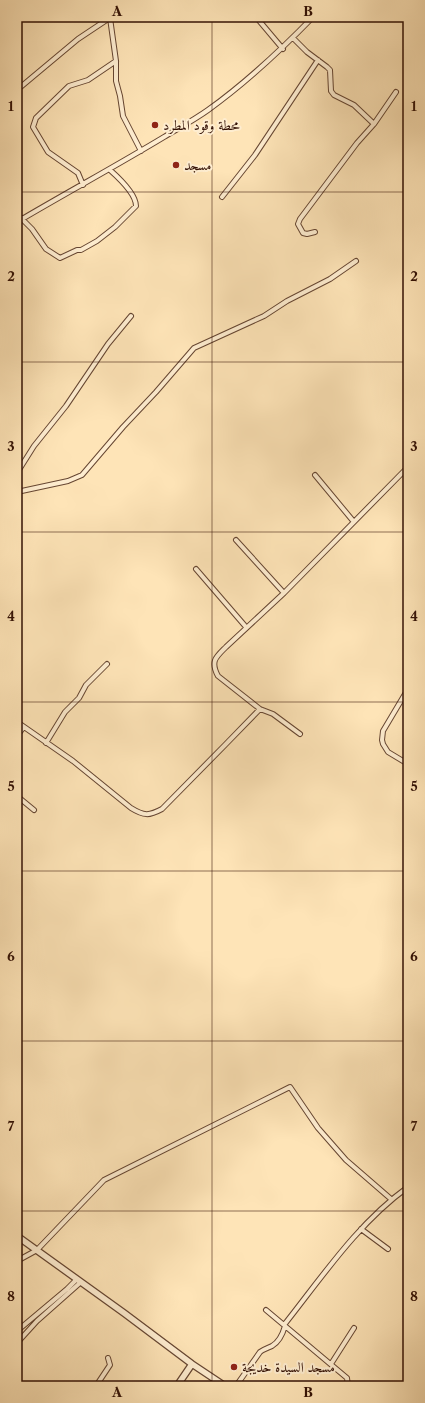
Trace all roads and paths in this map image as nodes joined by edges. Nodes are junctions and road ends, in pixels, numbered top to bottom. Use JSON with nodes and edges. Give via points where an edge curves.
{"nodes":[{"id":1,"x":111,"y":17,"type":"edge"},
{"id":2,"x":256,"y":17,"type":"edge"},
{"id":3,"x":313,"y":17,"type":"edge"},
{"id":4,"x":293,"y":38,"type":"junction"},
{"id":5,"x":282,"y":49,"type":"junction"},
{"id":6,"x":318,"y":60,"type":"junction"},
{"id":7,"x":116,"y":61,"type":"junction"},
{"id":8,"x":17,"y":90,"type":"edge"},
{"id":9,"x":396,"y":92,"type":"dead end"},
{"id":10,"x":374,"y":124,"type":"junction"},
{"id":11,"x":141,"y":151,"type":"junction"},
{"id":12,"x":110,"y":170,"type":"junction"},
{"id":13,"x":82,"y":185,"type":"junction"},
{"id":14,"x":222,"y":197,"type":"dead end"},
{"id":15,"x":17,"y":214,"type":"edge"},
{"id":16,"x":22,"y":219,"type":"junction"},
{"id":17,"x":17,"y":222,"type":"edge"},
{"id":18,"x":315,"y":232,"type":"dead end"},
{"id":19,"x":356,"y":262,"type":"dead end"},
{"id":20,"x":131,"y":316,"type":"dead end"},
{"id":21,"x":408,"y":467,"type":"edge"},
{"id":22,"x":17,"y":474,"type":"edge"},
{"id":23,"x":315,"y":475,"type":"dead end"},
{"id":24,"x":17,"y":492,"type":"edge"},
{"id":25,"x":354,"y":522,"type":"junction"},
{"id":26,"x":236,"y":540,"type":"dead end"},
{"id":27,"x":196,"y":569,"type":"dead end"},
{"id":28,"x":284,"y":593,"type":"junction"},
{"id":29,"x":246,"y":627,"type":"junction"},
{"id":30,"x":107,"y":664,"type":"dead end"},
{"id":31,"x":408,"y":689,"type":"edge"},
{"id":32,"x":260,"y":709,"type":"junction"},
{"id":33,"x":17,"y":722,"type":"edge"},
{"id":34,"x":23,"y":728,"type":"junction"},
{"id":35,"x":300,"y":734,"type":"dead end"},
{"id":36,"x":17,"y":736,"type":"edge"},
{"id":37,"x":46,"y":743,"type":"junction"},
{"id":38,"x":408,"y":764,"type":"edge"},
{"id":39,"x":17,"y":796,"type":"edge"},
{"id":40,"x":34,"y":810,"type":"dead end"},
{"id":41,"x":408,"y":1187,"type":"edge"},
{"id":42,"x":391,"y":1199,"type":"junction"},
{"id":43,"x":361,"y":1229,"type":"junction"},
{"id":44,"x":17,"y":1236,"type":"edge"},
{"id":45,"x":388,"y":1249,"type":"dead end"},
{"id":46,"x":37,"y":1250,"type":"junction"},
{"id":47,"x":17,"y":1262,"type":"edge"},
{"id":48,"x":79,"y":1280,"type":"junction"},
{"id":49,"x":266,"y":1310,"type":"dead end"},
{"id":50,"x":284,"y":1325,"type":"junction"},
{"id":51,"x":354,"y":1328,"type":"dead end"},
{"id":52,"x":17,"y":1331,"type":"edge"},
{"id":53,"x":17,"y":1343,"type":"edge"},
{"id":54,"x":108,"y":1358,"type":"dead end"},
{"id":55,"x":192,"y":1364,"type":"junction"},
{"id":56,"x":331,"y":1364,"type":"junction"},
{"id":57,"x":96,"y":1386,"type":"edge"},
{"id":58,"x":177,"y":1386,"type":"edge"},
{"id":59,"x":224,"y":1386,"type":"edge"},
{"id":60,"x":236,"y":1386,"type":"edge"},
{"id":61,"x":348,"y":1386,"type":"edge"}],
"edges":[{"from":1,"to":7,"type":"street"},
{"from":1,"to":8,"type":"street","via":[[78,39]]},
{"from":2,"to":5,"type":"street"},
{"from":3,"to":4,"type":"street"},
{"from":4,"to":5,"type":"street"},
{"from":4,"to":6,"type":"street"},
{"from":5,"to":11,"type":"street","via":[[248,80],[208,110]]},
{"from":6,"to":10,"type":"street","via":[[330,70],[331,91],[334,95],[354,106]]},
{"from":6,"to":14,"type":"street","via":[[255,155]]},
{"from":7,"to":11,"type":"street","via":[[116,81],[123,116]]},
{"from":7,"to":13,"type":"street","via":[[88,80],[69,86],[36,118],[33,127],[48,152],[78,173]]},
{"from":9,"to":10,"type":"street"},
{"from":10,"to":18,"type":"street","via":[[300,219],[298,224],[303,233]]},
{"from":11,"to":12,"type":"street"},
{"from":12,"to":13,"type":"street"},
{"from":12,"to":16,"type":"street","via":[[126,186],[136,206],[116,227],[91,244],[60,258],[46,248]]},
{"from":13,"to":16,"type":"street"},
{"from":15,"to":16,"type":"street"},
{"from":16,"to":17,"type":"street"},
{"from":19,"to":24,"type":"street","via":[[264,316],[194,348],[82,475],[68,481]]},
{"from":20,"to":22,"type":"street","via":[[34,446]]},
{"from":21,"to":25,"type":"street"},
{"from":23,"to":25,"type":"street"},
{"from":25,"to":28,"type":"street"},
{"from":26,"to":28,"type":"street"},
{"from":27,"to":29,"type":"street"},
{"from":28,"to":29,"type":"street"},
{"from":29,"to":32,"type":"street","via":[[218,655],[214,669],[218,676]]},
{"from":30,"to":37,"type":"street","via":[[65,712]]},
{"from":31,"to":38,"type":"street","via":[[382,735],[383,744],[388,752]]},
{"from":32,"to":35,"type":"street","via":[[273,714]]},
{"from":32,"to":37,"type":"street","via":[[162,809],[152,814],[142,814],[131,808],[73,761]]},
{"from":33,"to":34,"type":"street"},
{"from":34,"to":36,"type":"street"},
{"from":34,"to":37,"type":"street"},
{"from":39,"to":40,"type":"street"},
{"from":41,"to":42,"type":"street"},
{"from":42,"to":43,"type":"street"},
{"from":42,"to":46,"type":"street","via":[[346,1160],[318,1128],[290,1087],[104,1180]]},
{"from":43,"to":45,"type":"street"},
{"from":43,"to":50,"type":"street"},
{"from":44,"to":46,"type":"street"},
{"from":46,"to":47,"type":"street"},
{"from":46,"to":48,"type":"street"},
{"from":48,"to":52,"type":"street"},
{"from":48,"to":53,"type":"street"},
{"from":48,"to":55,"type":"street"},
{"from":49,"to":50,"type":"street"},
{"from":50,"to":56,"type":"street"},
{"from":50,"to":60,"type":"street","via":[[276,1343],[262,1351]]},
{"from":51,"to":56,"type":"street"},
{"from":54,"to":57,"type":"street","via":[[110,1365]]},
{"from":55,"to":58,"type":"street"},
{"from":55,"to":59,"type":"street"},
{"from":56,"to":61,"type":"street","via":[[347,1378]]}]}
